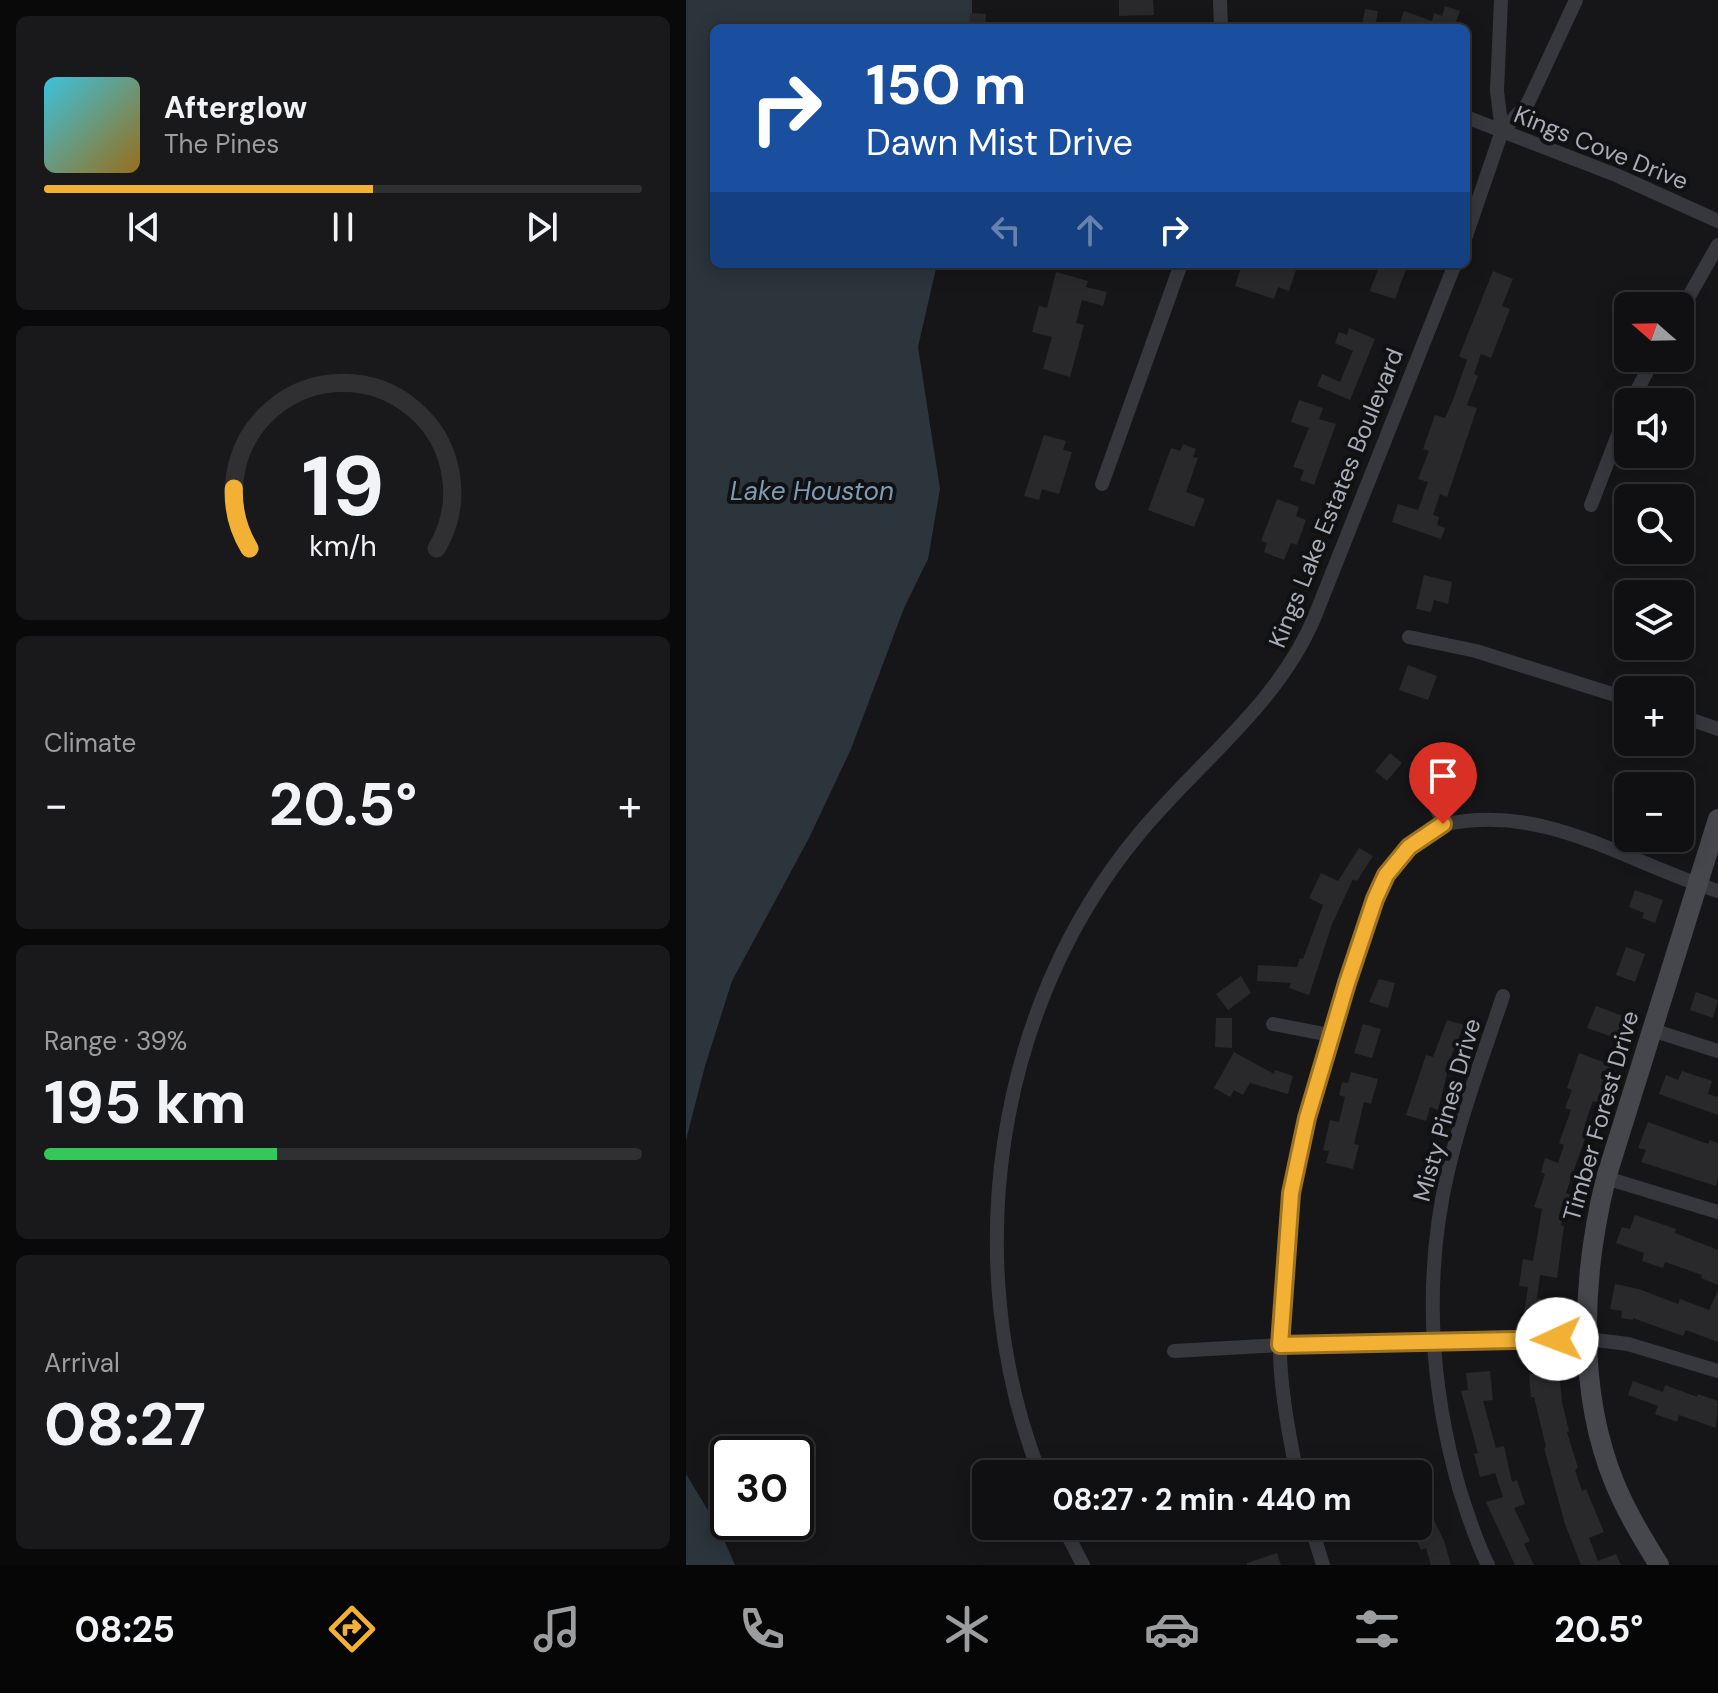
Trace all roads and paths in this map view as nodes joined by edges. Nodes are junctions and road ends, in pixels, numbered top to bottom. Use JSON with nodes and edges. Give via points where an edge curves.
{"nodes":[{"id":1,"x":1220,"y":0,"type":"edge"},
{"id":2,"x":1501,"y":0,"type":"edge"},
{"id":3,"x":1576,"y":0,"type":"edge"},
{"id":4,"x":1221,"y":24,"type":"edge"},
{"id":5,"x":1470,"y":119,"type":"edge"},
{"id":6,"x":1502,"y":131,"type":"junction"},
{"id":7,"x":1718,"y":221,"type":"edge"},
{"id":8,"x":1470,"y":224,"type":"edge"},
{"id":9,"x":1718,"y":245,"type":"edge"},
{"id":10,"x":1180,"y":268,"type":"edge"},
{"id":11,"x":1453,"y":268,"type":"edge"},
{"id":12,"x":1691,"y":292,"type":"edge"},
{"id":13,"x":1614,"y":445,"type":"edge"},
{"id":14,"x":1102,"y":484,"type":"dead end"},
{"id":15,"x":1591,"y":505,"type":"dead end"},
{"id":16,"x":1409,"y":637,"type":"dead end"},
{"id":17,"x":1614,"y":695,"type":"edge"},
{"id":18,"x":1694,"y":721,"type":"edge"},
{"id":19,"x":1718,"y":729,"type":"edge"},
{"id":20,"x":1430,"y":793,"type":"dead end"},
{"id":21,"x":1718,"y":819,"type":"edge"},
{"id":22,"x":1443,"y":824,"type":"junction"},
{"id":23,"x":1708,"y":888,"type":"edge"},
{"id":24,"x":1503,"y":996,"type":"dead end"},
{"id":25,"x":1273,"y":1024,"type":"dead end"},
{"id":26,"x":1652,"y":1030,"type":"junction"},
{"id":27,"x":1330,"y":1035,"type":"junction"},
{"id":28,"x":1718,"y":1051,"type":"edge"},
{"id":29,"x":1606,"y":1178,"type":"junction"},
{"id":30,"x":1718,"y":1212,"type":"edge"},
{"id":31,"x":1588,"y":1339,"type":"junction"},
{"id":32,"x":1433,"y":1343,"type":"junction"},
{"id":33,"x":1280,"y":1345,"type":"junction"},
{"id":34,"x":1174,"y":1351,"type":"dead end"},
{"id":35,"x":1718,"y":1371,"type":"edge"},
{"id":36,"x":1035,"y":1460,"type":"edge"},
{"id":37,"x":1295,"y":1460,"type":"edge"},
{"id":38,"x":1070,"y":1540,"type":"edge"},
{"id":39,"x":1315,"y":1540,"type":"edge"},
{"id":40,"x":1083,"y":1565,"type":"edge"},
{"id":41,"x":1323,"y":1565,"type":"edge"},
{"id":42,"x":1488,"y":1565,"type":"edge"},
{"id":43,"x":1659,"y":1565,"type":"edge"}],
"edges":[{"from":1,"to":4,"type":"street"},
{"from":2,"to":6,"type":"street","via":[[1497,91]]},
{"from":3,"to":6,"type":"street","via":[[1528,103]]},
{"from":5,"to":6,"type":"street","name":"Kings Cove Drive"},
{"from":6,"to":7,"type":"street","name":"Kings Cove Drive"},
{"from":6,"to":8,"type":"street"},
{"from":9,"to":12,"type":"street"},
{"from":10,"to":14,"type":"street"},
{"from":11,"to":36,"type":"street","name":"Kings Lake Estates Boulevard","via":[[1296,658],[1109,875],[1052,976],[1033,1027],[1006,1125],[995,1219],[1009,1360]]},
{"from":13,"to":15,"type":"street"},
{"from":16,"to":17,"type":"street","via":[[1476,651]]},
{"from":18,"to":19,"type":"street"},
{"from":20,"to":22,"type":"street"},
{"from":21,"to":23,"type":"street","name":"Timber Forest Drive"},
{"from":22,"to":23,"type":"street","via":[[1529,821]]},
{"from":22,"to":27,"type":"street","via":[[1409,847],[1386,875]]},
{"from":23,"to":26,"type":"street","name":"Timber Forest Drive"},
{"from":24,"to":32,"type":"street","name":"Misty Pines Drive","via":[[1448,1173],[1434,1265]]},
{"from":25,"to":27,"type":"street"},
{"from":26,"to":28,"type":"street"},
{"from":26,"to":29,"type":"street","name":"Timber Forest Drive"},
{"from":27,"to":33,"type":"street","via":[[1291,1193]]},
{"from":29,"to":30,"type":"street"},
{"from":29,"to":31,"type":"street","name":"Timber Forest Drive","via":[[1594,1230]]},
{"from":31,"to":32,"type":"street"},
{"from":31,"to":35,"type":"street","via":[[1628,1344]]},
{"from":31,"to":43,"type":"street","name":"Timber Forest Drive","via":[[1591,1392],[1605,1456],[1634,1525]]},
{"from":32,"to":33,"type":"street"},
{"from":32,"to":42,"type":"street","name":"Misty Pines Drive","via":[[1452,1462]]},
{"from":33,"to":34,"type":"street"},
{"from":33,"to":37,"type":"street"},
{"from":38,"to":40,"type":"street"},
{"from":39,"to":41,"type":"street"}]}
